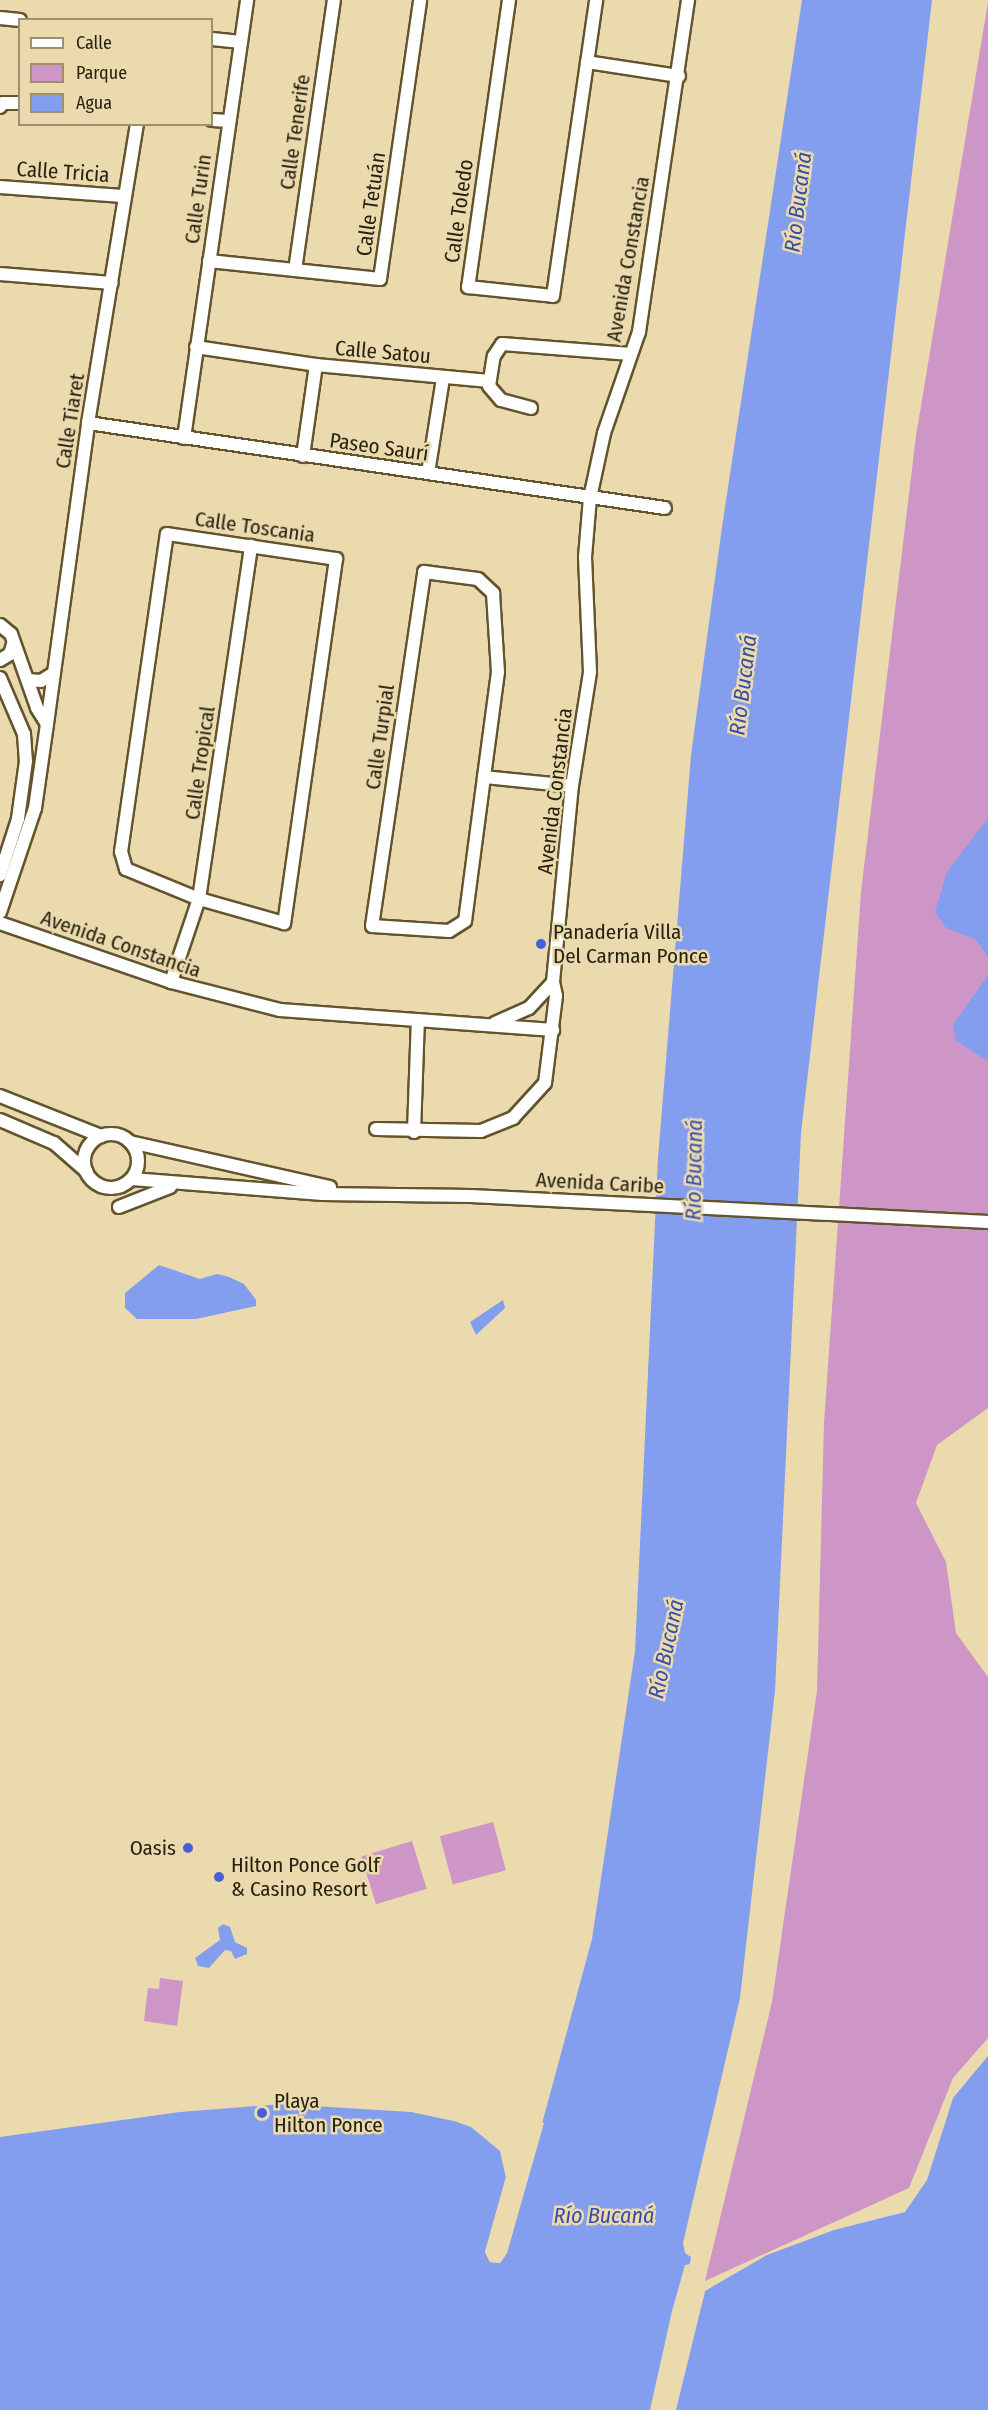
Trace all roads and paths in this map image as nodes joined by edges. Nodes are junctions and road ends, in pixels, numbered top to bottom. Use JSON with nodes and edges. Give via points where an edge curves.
{"nodes":[{"id":1,"x":247,"y":0,"type":"edge"},
{"id":2,"x":334,"y":0,"type":"edge"},
{"id":3,"x":420,"y":0,"type":"edge"},
{"id":4,"x":509,"y":0,"type":"edge"},
{"id":5,"x":596,"y":0,"type":"edge"},
{"id":6,"x":688,"y":0,"type":"edge"},
{"id":7,"x":0,"y":18,"type":"edge"},
{"id":8,"x":18,"y":20,"type":"edge"},
{"id":9,"x":213,"y":39,"type":"edge"},
{"id":10,"x":241,"y":42,"type":"junction"},
{"id":11,"x":587,"y":62,"type":"junction"},
{"id":12,"x":678,"y":76,"type":"junction"},
{"id":13,"x":18,"y":103,"type":"edge"},
{"id":14,"x":0,"y":107,"type":"edge"},
{"id":15,"x":213,"y":120,"type":"edge"},
{"id":16,"x":229,"y":121,"type":"junction"},
{"id":17,"x":137,"y":126,"type":"edge"},
{"id":18,"x":0,"y":187,"type":"edge"},
{"id":19,"x":123,"y":196,"type":"junction"},
{"id":20,"x":209,"y":261,"type":"junction"},
{"id":21,"x":295,"y":270,"type":"junction"},
{"id":22,"x":0,"y":274,"type":"edge"},
{"id":23,"x":112,"y":283,"type":"junction"},
{"id":24,"x":196,"y":347,"type":"junction"},
{"id":25,"x":631,"y":354,"type":"junction"},
{"id":26,"x":316,"y":365,"type":"junction"},
{"id":27,"x":443,"y":378,"type":"junction"},
{"id":28,"x":489,"y":381,"type":"junction"},
{"id":29,"x":531,"y":408,"type":"dead end"},
{"id":30,"x":88,"y":423,"type":"junction"},
{"id":31,"x":184,"y":438,"type":"junction"},
{"id":32,"x":303,"y":456,"type":"junction"},
{"id":33,"x":428,"y":473,"type":"junction"},
{"id":34,"x":590,"y":498,"type":"junction"},
{"id":35,"x":665,"y":508,"type":"dead end"},
{"id":36,"x":251,"y":546,"type":"junction"},
{"id":37,"x":0,"y":625,"type":"edge"},
{"id":38,"x":13,"y":644,"type":"junction"},
{"id":39,"x":0,"y":660,"type":"edge"},
{"id":40,"x":54,"y":673,"type":"junction"},
{"id":41,"x":0,"y":678,"type":"edge"},
{"id":42,"x":28,"y":680,"type":"junction"},
{"id":43,"x":47,"y":724,"type":"junction"},
{"id":44,"x":484,"y":777,"type":"junction"},
{"id":45,"x":572,"y":786,"type":"junction"},
{"id":46,"x":0,"y":875,"type":"edge"},
{"id":47,"x":199,"y":899,"type":"junction"},
{"id":48,"x":0,"y":912,"type":"edge"},
{"id":49,"x":0,"y":923,"type":"edge"},
{"id":50,"x":171,"y":982,"type":"junction"},
{"id":51,"x":553,"y":982,"type":"junction"},
{"id":52,"x":418,"y":1020,"type":"junction"},
{"id":53,"x":494,"y":1023,"type":"junction"},
{"id":54,"x":553,"y":1030,"type":"junction"},
{"id":55,"x":0,"y":1096,"type":"edge"},
{"id":56,"x":0,"y":1119,"type":"edge"},
{"id":57,"x":376,"y":1129,"type":"dead end"},
{"id":58,"x":414,"y":1132,"type":"junction"},
{"id":59,"x":100,"y":1136,"type":"junction"},
{"id":60,"x":130,"y":1142,"type":"junction"},
{"id":61,"x":86,"y":1171,"type":"junction"},
{"id":62,"x":132,"y":1179,"type":"junction"},
{"id":63,"x":182,"y":1185,"type":"junction"},
{"id":64,"x":354,"y":1193,"type":"junction"},
{"id":65,"x":119,"y":1207,"type":"dead end"},
{"id":66,"x":988,"y":1222,"type":"edge"}],
"edges":[{"from":1,"to":10,"type":"street","name":"Calle Turin"},
{"from":2,"to":21,"type":"street","name":"Calle Tenerife"},
{"from":3,"to":21,"type":"street","name":"Calle Tetuán","via":[[380,279]]},
{"from":4,"to":11,"type":"street","name":"Calle Toledo","via":[[468,287],[553,296]]},
{"from":5,"to":11,"type":"street","name":"Calle Toledo"},
{"from":6,"to":12,"type":"street","name":"Avenida Constancia"},
{"from":7,"to":8,"type":"street"},
{"from":9,"to":10,"type":"street"},
{"from":10,"to":16,"type":"street","name":"Calle Turin"},
{"from":11,"to":12,"type":"street"},
{"from":12,"to":25,"type":"street","name":"Avenida Constancia","via":[[650,269]]},
{"from":13,"to":14,"type":"street","via":[[3,103]]},
{"from":15,"to":16,"type":"street"},
{"from":16,"to":20,"type":"street","name":"Calle Turin"},
{"from":17,"to":19,"type":"street","name":"Calle Tiaret"},
{"from":18,"to":19,"type":"street","name":"Calle Tricia"},
{"from":19,"to":23,"type":"street","name":"Calle Tiaret"},
{"from":20,"to":21,"type":"street","name":"Calle Tetuán"},
{"from":20,"to":24,"type":"street","name":"Calle Turin"},
{"from":22,"to":23,"type":"street"},
{"from":23,"to":30,"type":"street","name":"Calle Tiaret"},
{"from":24,"to":26,"type":"street","name":"Calle Satou"},
{"from":24,"to":31,"type":"street","name":"Calle Turin"},
{"from":25,"to":28,"type":"street","via":[[502,344],[494,356]]},
{"from":25,"to":34,"type":"street","name":"Avenida Constancia","via":[[603,433]]},
{"from":26,"to":27,"type":"street","name":"Calle Satou"},
{"from":26,"to":32,"type":"street"},
{"from":27,"to":28,"type":"street","name":"Calle Satou"},
{"from":27,"to":33,"type":"street"},
{"from":28,"to":29,"type":"street","via":[[501,400]]},
{"from":30,"to":31,"type":"street","name":"Paseo Saurí"},
{"from":30,"to":40,"type":"street","name":"Calle Tiaret"},
{"from":31,"to":32,"type":"street","name":"Paseo Saurí"},
{"from":32,"to":33,"type":"street","name":"Paseo Saurí"},
{"from":33,"to":34,"type":"street","name":"Paseo Saurí"},
{"from":34,"to":35,"type":"street","name":"Paseo Saurí"},
{"from":34,"to":45,"type":"street","name":"Avenida Constancia","via":[[585,557],[590,672]]},
{"from":36,"to":47,"type":"street","name":"Calle Tropical"},
{"from":36,"to":47,"type":"street","name":"Calle Toscania","via":[[167,534],[126,809],[120,852],[126,869]]},
{"from":36,"to":47,"type":"street","name":"Calle Toscania","via":[[336,559],[285,923]]},
{"from":37,"to":38,"type":"street","via":[[11,634]]},
{"from":38,"to":39,"type":"street","via":[[10,654]]},
{"from":38,"to":42,"type":"street"},
{"from":40,"to":42,"type":"street","via":[[41,681]]},
{"from":40,"to":43,"type":"street","name":"Calle Tiaret"},
{"from":41,"to":46,"type":"street","via":[[24,734],[26,761],[18,819]]},
{"from":42,"to":43,"type":"street"},
{"from":43,"to":48,"type":"street","name":"Calle Tiaret","via":[[35,807]]},
{"from":44,"to":44,"type":"street","name":"Calle Turpial","via":[[465,921],[449,932],[372,926],[424,572],[478,579],[493,593],[498,672]]},
{"from":44,"to":45,"type":"street"},
{"from":45,"to":51,"type":"street","name":"Avenida Constancia"},
{"from":47,"to":50,"type":"street","name":"Calle Tropical"},
{"from":49,"to":50,"type":"street","name":"Avenida Constancia"},
{"from":50,"to":52,"type":"street","name":"Avenida Constancia","via":[[280,1010]]},
{"from":51,"to":53,"type":"street","via":[[529,1008]]},
{"from":51,"to":54,"type":"street","name":"Avenida Constancia"},
{"from":52,"to":53,"type":"street","name":"Avenida Constancia"},
{"from":52,"to":58,"type":"street"},
{"from":53,"to":54,"type":"street","name":"Avenida Constancia"},
{"from":54,"to":58,"type":"street","via":[[545,1083],[513,1118],[482,1131]]},
{"from":55,"to":59,"type":"street"},
{"from":56,"to":61,"type":"street","via":[[54,1143]]},
{"from":57,"to":58,"type":"street"},
{"from":59,"to":60,"type":"street","via":[[116,1135]]},
{"from":59,"to":61,"type":"street","via":[[85,1154]]},
{"from":60,"to":62,"type":"street","via":[[138,1164]]},
{"from":60,"to":64,"type":"street","name":"Avenida Caribe"},
{"from":61,"to":62,"type":"street","via":[[93,1181],[109,1188]]},
{"from":62,"to":63,"type":"street","name":"Avenida Caribe"},
{"from":63,"to":64,"type":"street","name":"Avenida Caribe"},
{"from":63,"to":65,"type":"street","via":[[152,1192]]},
{"from":64,"to":66,"type":"street","name":"Avenida Caribe"}]}
